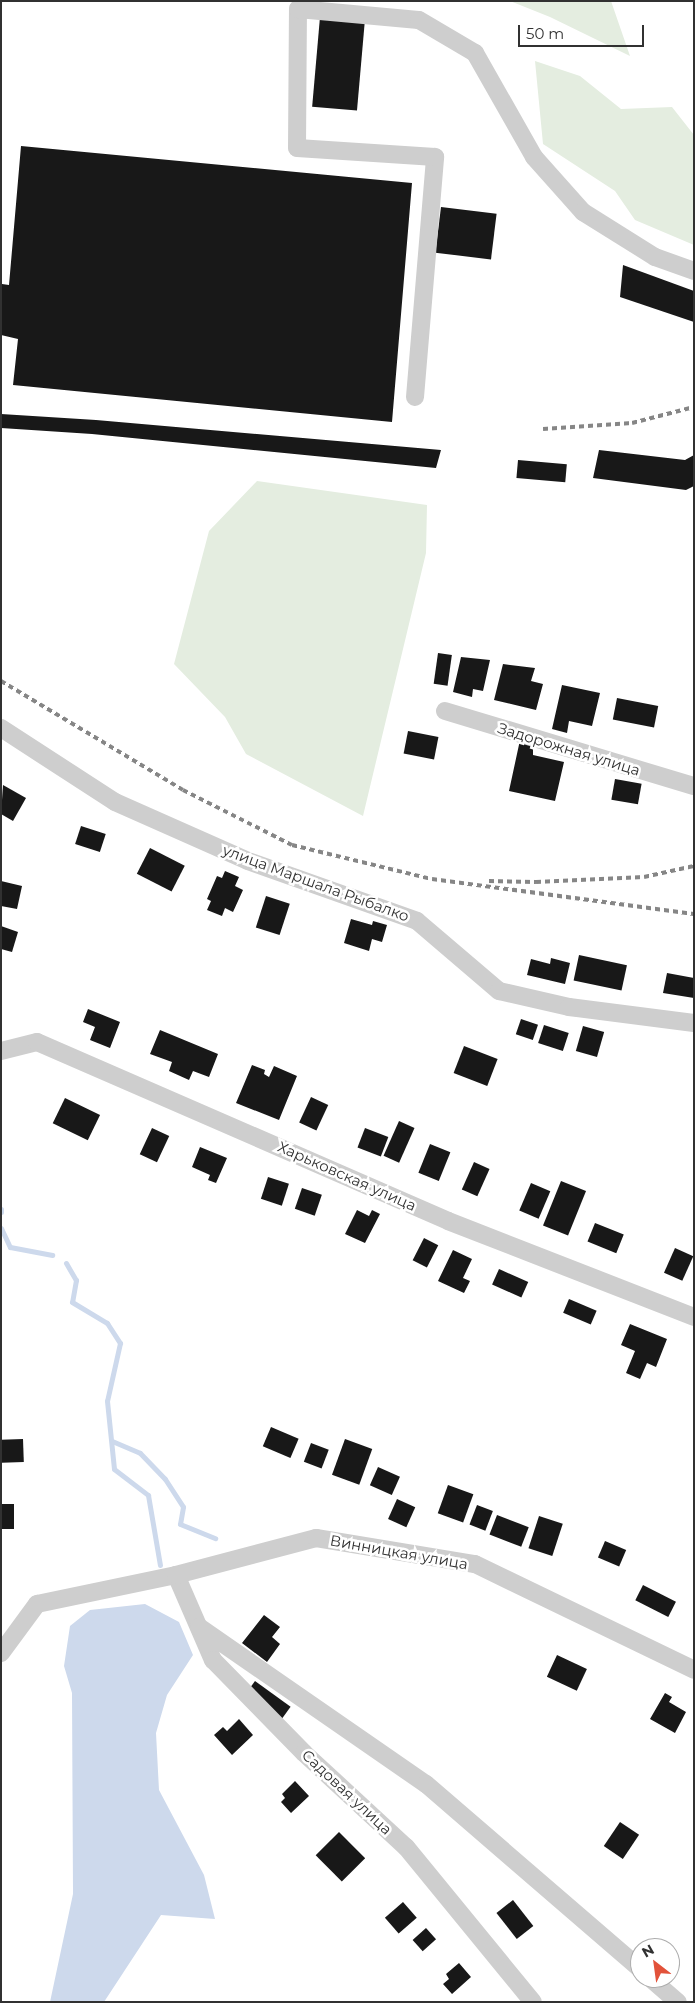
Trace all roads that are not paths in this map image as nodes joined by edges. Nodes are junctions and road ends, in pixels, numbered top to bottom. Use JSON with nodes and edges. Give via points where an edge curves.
{"nodes":[{"id":1,"x":694,"y":271,"type":"edge"},
{"id":2,"x":415,"y":397,"type":"dead end"},
{"id":3,"x":444,"y":711,"type":"dead end"},
{"id":4,"x":1,"y":728,"type":"edge"},
{"id":5,"x":694,"y":786,"type":"edge"},
{"id":6,"x":694,"y":1023,"type":"edge"},
{"id":7,"x":1,"y":1051,"type":"edge"},
{"id":8,"x":694,"y":1318,"type":"edge"},
{"id":9,"x":176,"y":1576,"type":"junction"},
{"id":10,"x":198,"y":1627,"type":"junction"},
{"id":11,"x":1,"y":1653,"type":"edge"},
{"id":12,"x":694,"y":1670,"type":"edge"},
{"id":13,"x":630,"y":1961,"type":"edge"},
{"id":14,"x":662,"y":1988,"type":"edge"},
{"id":15,"x":533,"y":2002,"type":"edge"},
{"id":16,"x":678,"y":2002,"type":"edge"}],
"edges":[{"from":1,"to":2,"type":"street","via":[[655,257],[583,212],[534,157],[475,53],[419,20],[298,8],[297,148],[435,157]]},
{"from":3,"to":5,"type":"street","name":"Задорожная улица"},
{"from":4,"to":6,"type":"street","name":"улица Маршала Рыбалко","via":[[116,802],[248,861],[417,921],[499,991],[569,1007]]},
{"from":7,"to":8,"type":"street","name":"Харьковская улица","via":[[37,1042],[448,1221]]},
{"from":9,"to":10,"type":"street","name":"Садовая улица"},
{"from":9,"to":11,"type":"street","name":"Винницкая улица","via":[[37,1604]]},
{"from":9,"to":12,"type":"street","name":"Винницкая улица","via":[[316,1538],[475,1564]]},
{"from":10,"to":13,"type":"street","via":[[426,1784]]},
{"from":10,"to":15,"type":"street","name":"Садовая улица","via":[[213,1660],[304,1753],[406,1847]]},
{"from":14,"to":16,"type":"street"}]}
